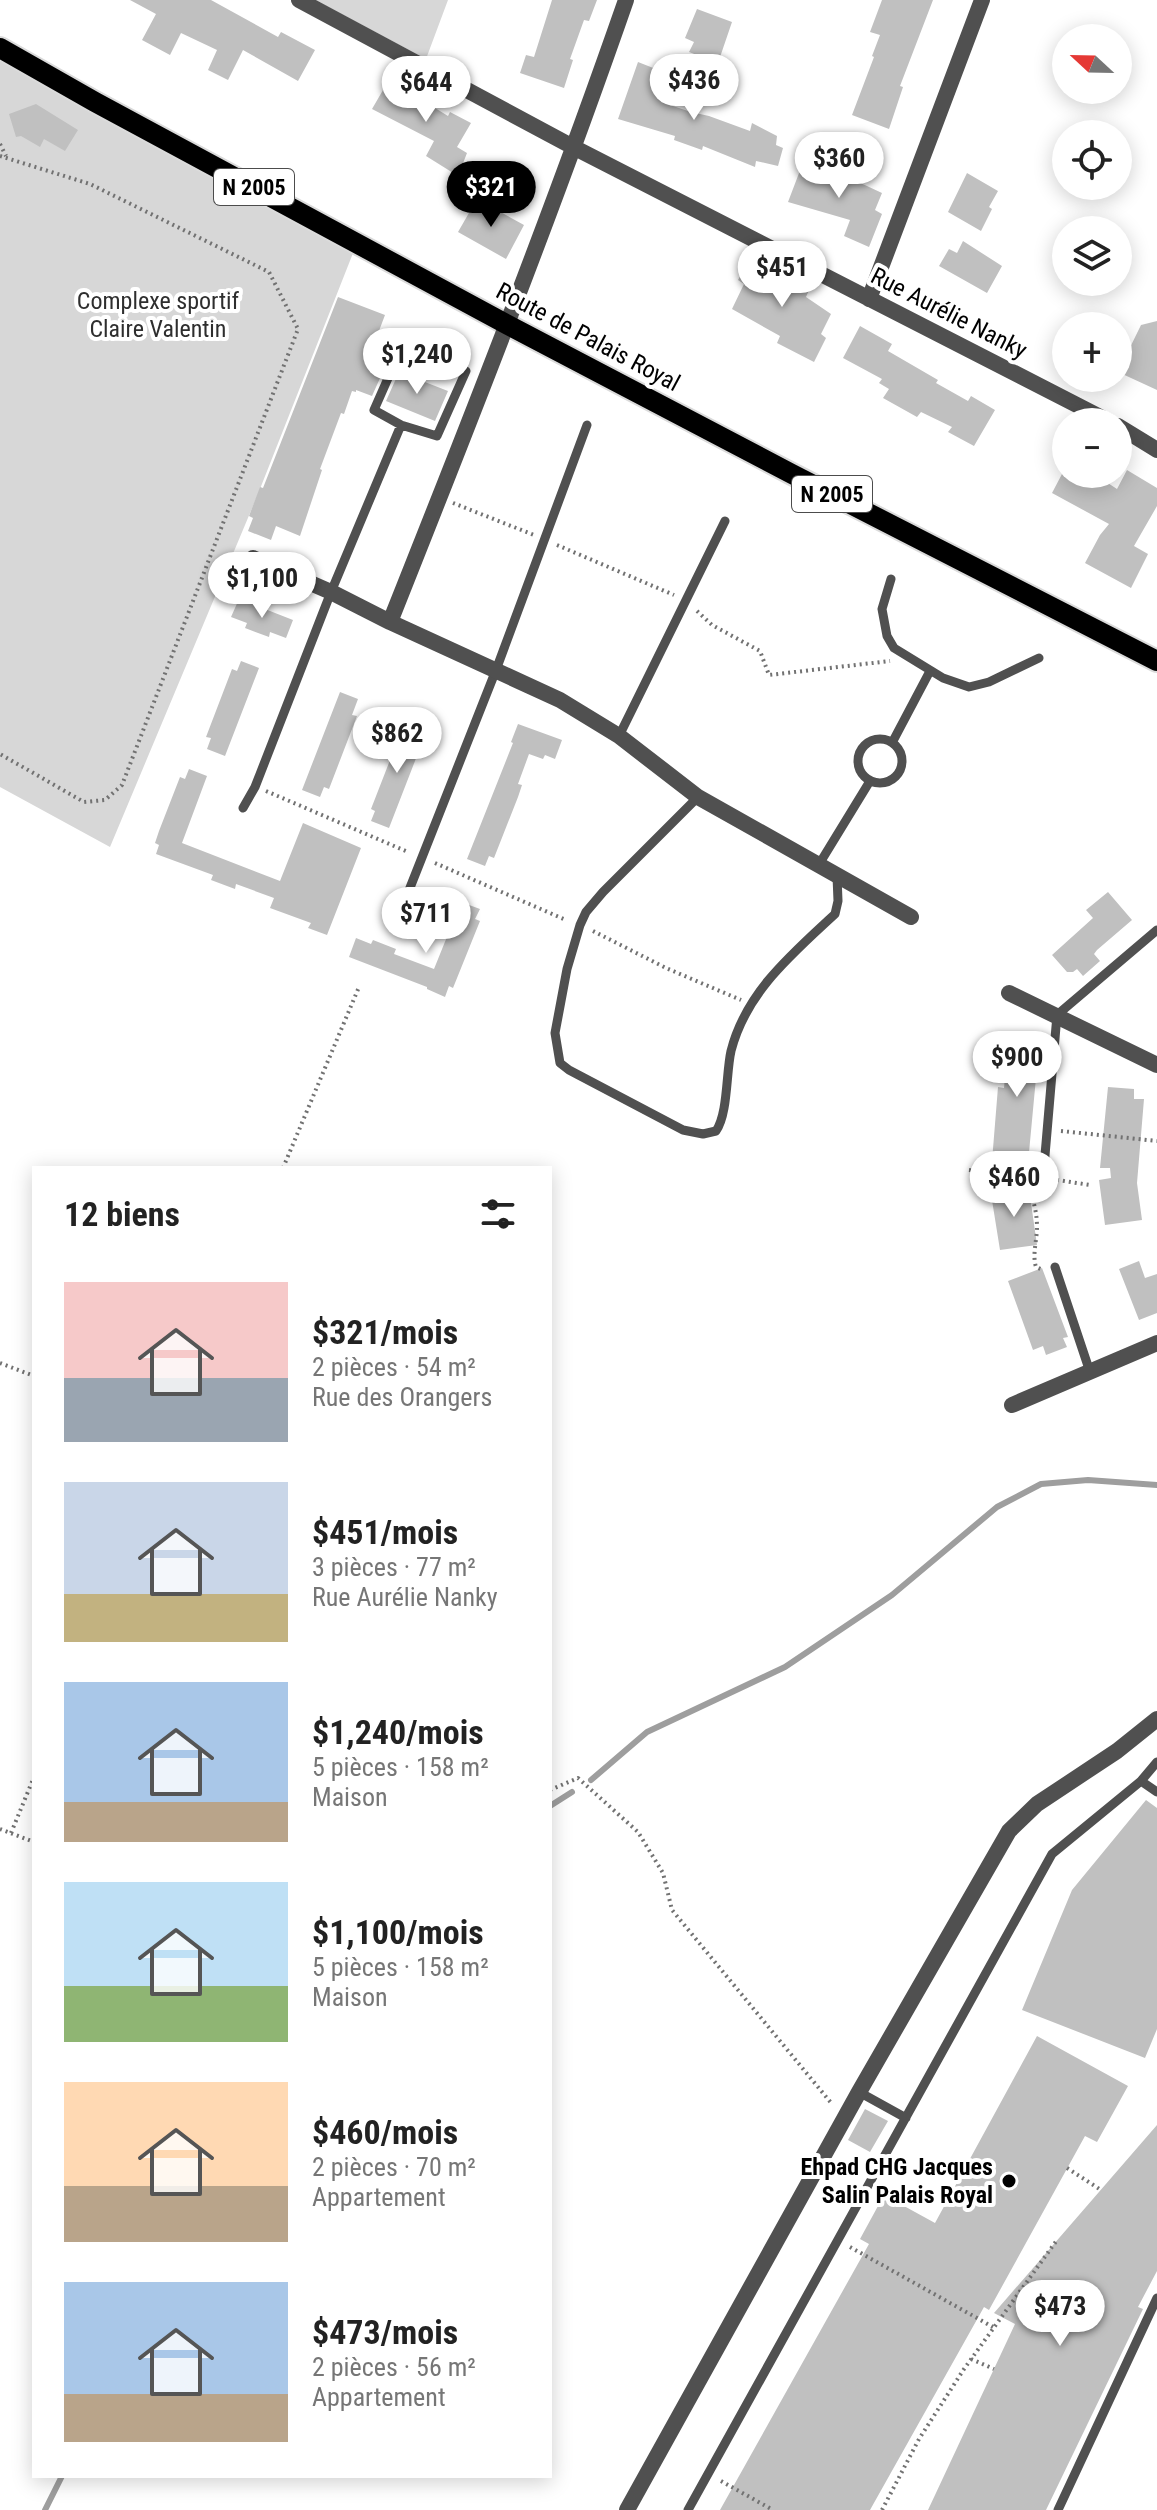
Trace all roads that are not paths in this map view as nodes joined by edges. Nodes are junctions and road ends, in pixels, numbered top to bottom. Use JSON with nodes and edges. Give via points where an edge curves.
{"nodes":[{"id":1,"x":299,"y":0,"type":"edge"},
{"id":2,"x":626,"y":0,"type":"edge"},
{"id":3,"x":982,"y":0,"type":"edge"},
{"id":4,"x":0,"y":48,"type":"edge"},
{"id":5,"x":575,"y":148,"type":"junction"},
{"id":6,"x":869,"y":299,"type":"junction"},
{"id":7,"x":508,"y":325,"type":"junction"},
{"id":8,"x":1083,"y":408,"type":"edge"},
{"id":9,"x":401,"y":425,"type":"junction"},
{"id":10,"x":587,"y":425,"type":"dead end"},
{"id":11,"x":1132,"y":435,"type":"edge"},
{"id":12,"x":1157,"y":450,"type":"edge"},
{"id":13,"x":725,"y":521,"type":"dead end"},
{"id":14,"x":253,"y":558,"type":"dead end"},
{"id":15,"x":891,"y":579,"type":"dead end"},
{"id":16,"x":331,"y":592,"type":"junction"},
{"id":17,"x":390,"y":622,"type":"junction"},
{"id":18,"x":1039,"y":658,"type":"dead end"},
{"id":19,"x":1157,"y":661,"type":"edge"},
{"id":20,"x":496,"y":670,"type":"junction"},
{"id":21,"x":930,"y":671,"type":"junction"},
{"id":22,"x":619,"y":736,"type":"junction"},
{"id":23,"x":893,"y":741,"type":"junction"},
{"id":24,"x":870,"y":781,"type":"junction"},
{"id":25,"x":698,"y":797,"type":"junction"},
{"id":26,"x":243,"y":808,"type":"dead end"},
{"id":27,"x":818,"y":866,"type":"junction"},
{"id":28,"x":837,"y":876,"type":"junction"},
{"id":29,"x":402,"y":908,"type":"dead end"},
{"id":30,"x":911,"y":917,"type":"dead end"},
{"id":31,"x":1157,"y":930,"type":"edge"},
{"id":32,"x":1009,"y":993,"type":"dead end"},
{"id":33,"x":1057,"y":1015,"type":"junction"},
{"id":34,"x":1157,"y":1065,"type":"edge"},
{"id":35,"x":1044,"y":1167,"type":"dead end"},
{"id":36,"x":1055,"y":1267,"type":"road end"},
{"id":37,"x":1157,"y":1343,"type":"edge"},
{"id":38,"x":1090,"y":1372,"type":"junction"},
{"id":39,"x":1012,"y":1405,"type":"dead end"},
{"id":40,"x":1156,"y":1723,"type":"edge"},
{"id":41,"x":1157,"y":1762,"type":"edge"},
{"id":42,"x":1141,"y":1781,"type":"junction"},
{"id":43,"x":1157,"y":1792,"type":"edge"},
{"id":44,"x":859,"y":2092,"type":"junction"},
{"id":45,"x":906,"y":2118,"type":"junction"},
{"id":46,"x":1157,"y":2298,"type":"edge"},
{"id":47,"x":627,"y":2510,"type":"edge"},
{"id":48,"x":688,"y":2510,"type":"edge"},
{"id":49,"x":1058,"y":2510,"type":"edge"}],
"edges":[{"from":1,"to":5,"type":"street","name":"Rue Aurélie Nanky"},
{"from":2,"to":5,"type":"street"},
{"from":3,"to":6,"type":"street"},
{"from":4,"to":7,"type":"main road","name":"Route de Palais Royal","number":"N 2005"},
{"from":5,"to":6,"type":"street","name":"Rue Aurélie Nanky"},
{"from":5,"to":7,"type":"street"},
{"from":6,"to":8,"type":"street","name":"Rue Aurélie Nanky"},
{"from":7,"to":17,"type":"street"},
{"from":7,"to":19,"type":"main road","name":"Route de Palais Royal","number":"N 2005"},
{"from":9,"to":9,"type":"lane","via":[[374,410],[404,342],[466,371],[437,436]]},
{"from":9,"to":16,"type":"lane"},
{"from":10,"to":20,"type":"lane"},
{"from":11,"to":12,"type":"street"},
{"from":13,"to":22,"type":"lane"},
{"from":14,"to":16,"type":"street"},
{"from":15,"to":21,"type":"lane","via":[[882,609],[887,636],[894,648]]},
{"from":16,"to":17,"type":"street"},
{"from":16,"to":26,"type":"lane"},
{"from":17,"to":20,"type":"street"},
{"from":18,"to":21,"type":"lane","via":[[969,687]]},
{"from":20,"to":22,"type":"street"},
{"from":20,"to":29,"type":"lane"},
{"from":21,"to":23,"type":"lane"},
{"from":22,"to":25,"type":"street"},
{"from":23,"to":24,"type":"lane","via":[[901,749],[900,772],[882,784]]},
{"from":23,"to":24,"type":"lane","via":[[869,741],[860,750],[857,762]]},
{"from":24,"to":27,"type":"lane"},
{"from":25,"to":27,"type":"street"},
{"from":25,"to":28,"type":"lane","via":[[586,912],[567,969],[555,1033],[560,1063],[569,1070],[683,1130],[709,1133],[719,1125],[731,1051],[750,1004],[764,983],[835,914]]},
{"from":27,"to":28,"type":"street"},
{"from":28,"to":30,"type":"street"},
{"from":31,"to":33,"type":"lane"},
{"from":32,"to":33,"type":"street"},
{"from":33,"to":34,"type":"street"},
{"from":33,"to":35,"type":"lane"},
{"from":36,"to":38,"type":"lane"},
{"from":37,"to":38,"type":"street"},
{"from":38,"to":39,"type":"street"},
{"from":40,"to":44,"type":"street","via":[[1037,1804],[1009,1831]]},
{"from":41,"to":42,"type":"lane"},
{"from":42,"to":43,"type":"lane"},
{"from":42,"to":45,"type":"lane","via":[[1052,1854]]},
{"from":44,"to":45,"type":"lane"},
{"from":44,"to":47,"type":"street"},
{"from":45,"to":48,"type":"lane"},
{"from":46,"to":49,"type":"lane"}]}
